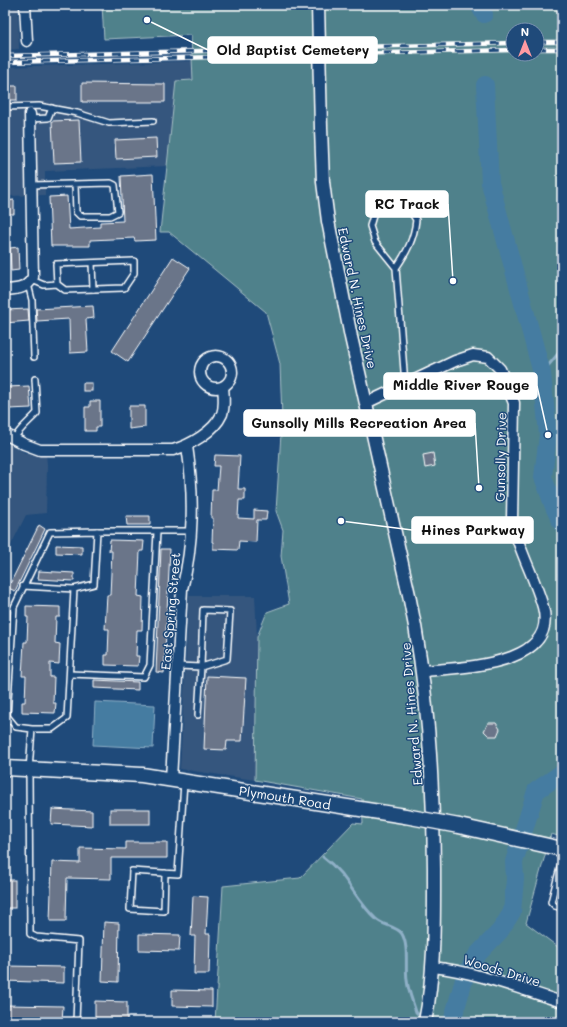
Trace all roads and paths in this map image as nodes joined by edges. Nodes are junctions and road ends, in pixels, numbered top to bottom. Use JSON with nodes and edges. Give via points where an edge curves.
{"nodes":[{"id":1,"x":25,"y":5,"type":"edge"},
{"id":2,"x":318,"y":5,"type":"edge"},
{"id":3,"x":26,"y":41,"type":"dead end"},
{"id":4,"x":5,"y":107,"type":"edge"},
{"id":5,"x":52,"y":108,"type":"junction"},
{"id":6,"x":30,"y":116,"type":"joint"},
{"id":7,"x":153,"y":121,"type":"dead end"},
{"id":8,"x":75,"y":184,"type":"junction"},
{"id":9,"x":32,"y":185,"type":"junction"},
{"id":10,"x":92,"y":263,"type":"junction"},
{"id":11,"x":396,"y":268,"type":"junction"},
{"id":12,"x":30,"y":282,"type":"junction"},
{"id":13,"x":57,"y":284,"type":"junction"},
{"id":14,"x":5,"y":290,"type":"edge"},
{"id":15,"x":93,"y":290,"type":"junction"},
{"id":16,"x":34,"y":357,"type":"dead end"},
{"id":17,"x":35,"y":379,"type":"dead end"},
{"id":18,"x":406,"y":384,"type":"junction"},
{"id":19,"x":223,"y":387,"type":"dead end"},
{"id":20,"x":366,"y":403,"type":"junction"},
{"id":21,"x":10,"y":436,"type":"edge"},
{"id":22,"x":187,"y":446,"type":"junction"},
{"id":23,"x":97,"y":531,"type":"junction"},
{"id":24,"x":190,"y":531,"type":"junction"},
{"id":25,"x":157,"y":532,"type":"junction"},
{"id":26,"x":23,"y":586,"type":"junction"},
{"id":27,"x":74,"y":589,"type":"junction"},
{"id":28,"x":178,"y":666,"type":"junction"},
{"id":29,"x":201,"y":668,"type":"junction"},
{"id":30,"x":423,"y":671,"type":"junction"},
{"id":31,"x":70,"y":674,"type":"junction"},
{"id":32,"x":198,"y":715,"type":"dead end"},
{"id":33,"x":32,"y":729,"type":"junction"},
{"id":34,"x":5,"y":768,"type":"edge"},
{"id":35,"x":29,"y":770,"type":"junction"},
{"id":36,"x":178,"y":780,"type":"junction"},
{"id":37,"x":558,"y":848,"type":"edge"},
{"id":38,"x":562,"y":860,"type":"edge"},
{"id":39,"x":165,"y":873,"type":"junction"},
{"id":40,"x":560,"y":879,"type":"edge"},
{"id":41,"x":562,"y":908,"type":"edge"},
{"id":42,"x":433,"y":967,"type":"junction"},
{"id":43,"x":562,"y":1002,"type":"edge"},
{"id":44,"x":76,"y":1022,"type":"edge"},
{"id":45,"x":425,"y":1022,"type":"edge"}],
"edges":[{"from":1,"to":3,"type":"street"},
{"from":2,"to":20,"type":"street","name":"Edward N. Hines Drive","via":[[323,182],[328,221]]},
{"from":4,"to":5,"type":"lane"},
{"from":5,"to":6,"type":"lane","via":[[48,118]]},
{"from":5,"to":7,"type":"lane","via":[[109,123]]},
{"from":6,"to":9,"type":"street"},
{"from":8,"to":8,"type":"lane","via":[[115,185],[118,212],[110,216],[80,216],[76,212]]},
{"from":8,"to":9,"type":"lane"},
{"from":9,"to":12,"type":"street","via":[[34,271]]},
{"from":10,"to":13,"type":"lane","via":[[56,264]]},
{"from":10,"to":15,"type":"lane"},
{"from":10,"to":15,"type":"lane","via":[[134,261],[134,273],[124,288]]},
{"from":11,"to":11,"type":"lane","via":[[406,255],[414,236],[416,220],[407,205],[390,200],[375,209],[370,226],[375,242]]},
{"from":11,"to":18,"type":"lane"},
{"from":12,"to":13,"type":"lane"},
{"from":12,"to":14,"type":"street","via":[[22,288]]},
{"from":12,"to":16,"type":"lane"},
{"from":13,"to":15,"type":"lane","via":[[64,290]]},
{"from":17,"to":21,"type":"lane","via":[[36,412],[28,423]]},
{"from":18,"to":20,"type":"street","name":"Gunsolly Drive"},
{"from":18,"to":30,"type":"street","name":"Gunsolly Drive","via":[[473,355],[488,357],[500,369],[514,403],[512,521],[516,538],[544,609],[544,625],[540,638],[515,657],[490,663]]},
{"from":19,"to":22,"type":"street","via":[[225,399],[222,415],[205,434]]},
{"from":20,"to":30,"type":"street","name":"Edward N. Hines Drive","via":[[418,635]]},
{"from":21,"to":22,"type":"street","via":[[40,450],[173,450]]},
{"from":22,"to":24,"type":"street","name":"East Spring Street","via":[[190,468]]},
{"from":23,"to":25,"type":"lane"},
{"from":23,"to":26,"type":"lane","via":[[50,532]]},
{"from":23,"to":27,"type":"lane","via":[[94,584]]},
{"from":24,"to":25,"type":"lane"},
{"from":24,"to":28,"type":"street","name":"East Spring Street","via":[[188,567],[182,589]]},
{"from":25,"to":31,"type":"lane","via":[[150,665],[144,677]]},
{"from":26,"to":27,"type":"lane"},
{"from":26,"to":33,"type":"lane","via":[[14,607],[7,716],[16,727]]},
{"from":27,"to":31,"type":"lane"},
{"from":28,"to":29,"type":"lane"},
{"from":28,"to":36,"type":"street","name":"East Spring Street"},
{"from":29,"to":29,"type":"lane","via":[[203,610],[230,611],[227,659]]},
{"from":29,"to":32,"type":"lane"},
{"from":30,"to":42,"type":"street","name":"Edward N. Hines Drive","via":[[433,801]]},
{"from":31,"to":33,"type":"lane","via":[[68,718],[52,729]]},
{"from":33,"to":35,"type":"lane"},
{"from":34,"to":35,"type":"main road","name":"Plymouth Road"},
{"from":35,"to":36,"type":"main road","name":"Plymouth Road","via":[[91,772]]},
{"from":35,"to":44,"type":"lane","via":[[30,934],[79,942]]},
{"from":36,"to":37,"type":"main road","name":"Plymouth Road","bridge":true,"via":[[405,816],[494,832]]},
{"from":36,"to":39,"type":"lane","via":[[178,874]]},
{"from":38,"to":40,"type":"lane"},
{"from":39,"to":39,"type":"lane","via":[[132,871],[130,909],[164,911]]},
{"from":40,"to":41,"type":"lane","via":[[551,902]]},
{"from":42,"to":43,"type":"street","name":"Woods Drive","via":[[455,970]]},
{"from":42,"to":45,"type":"street","name":"Edward N. Hines Drive"}]}
